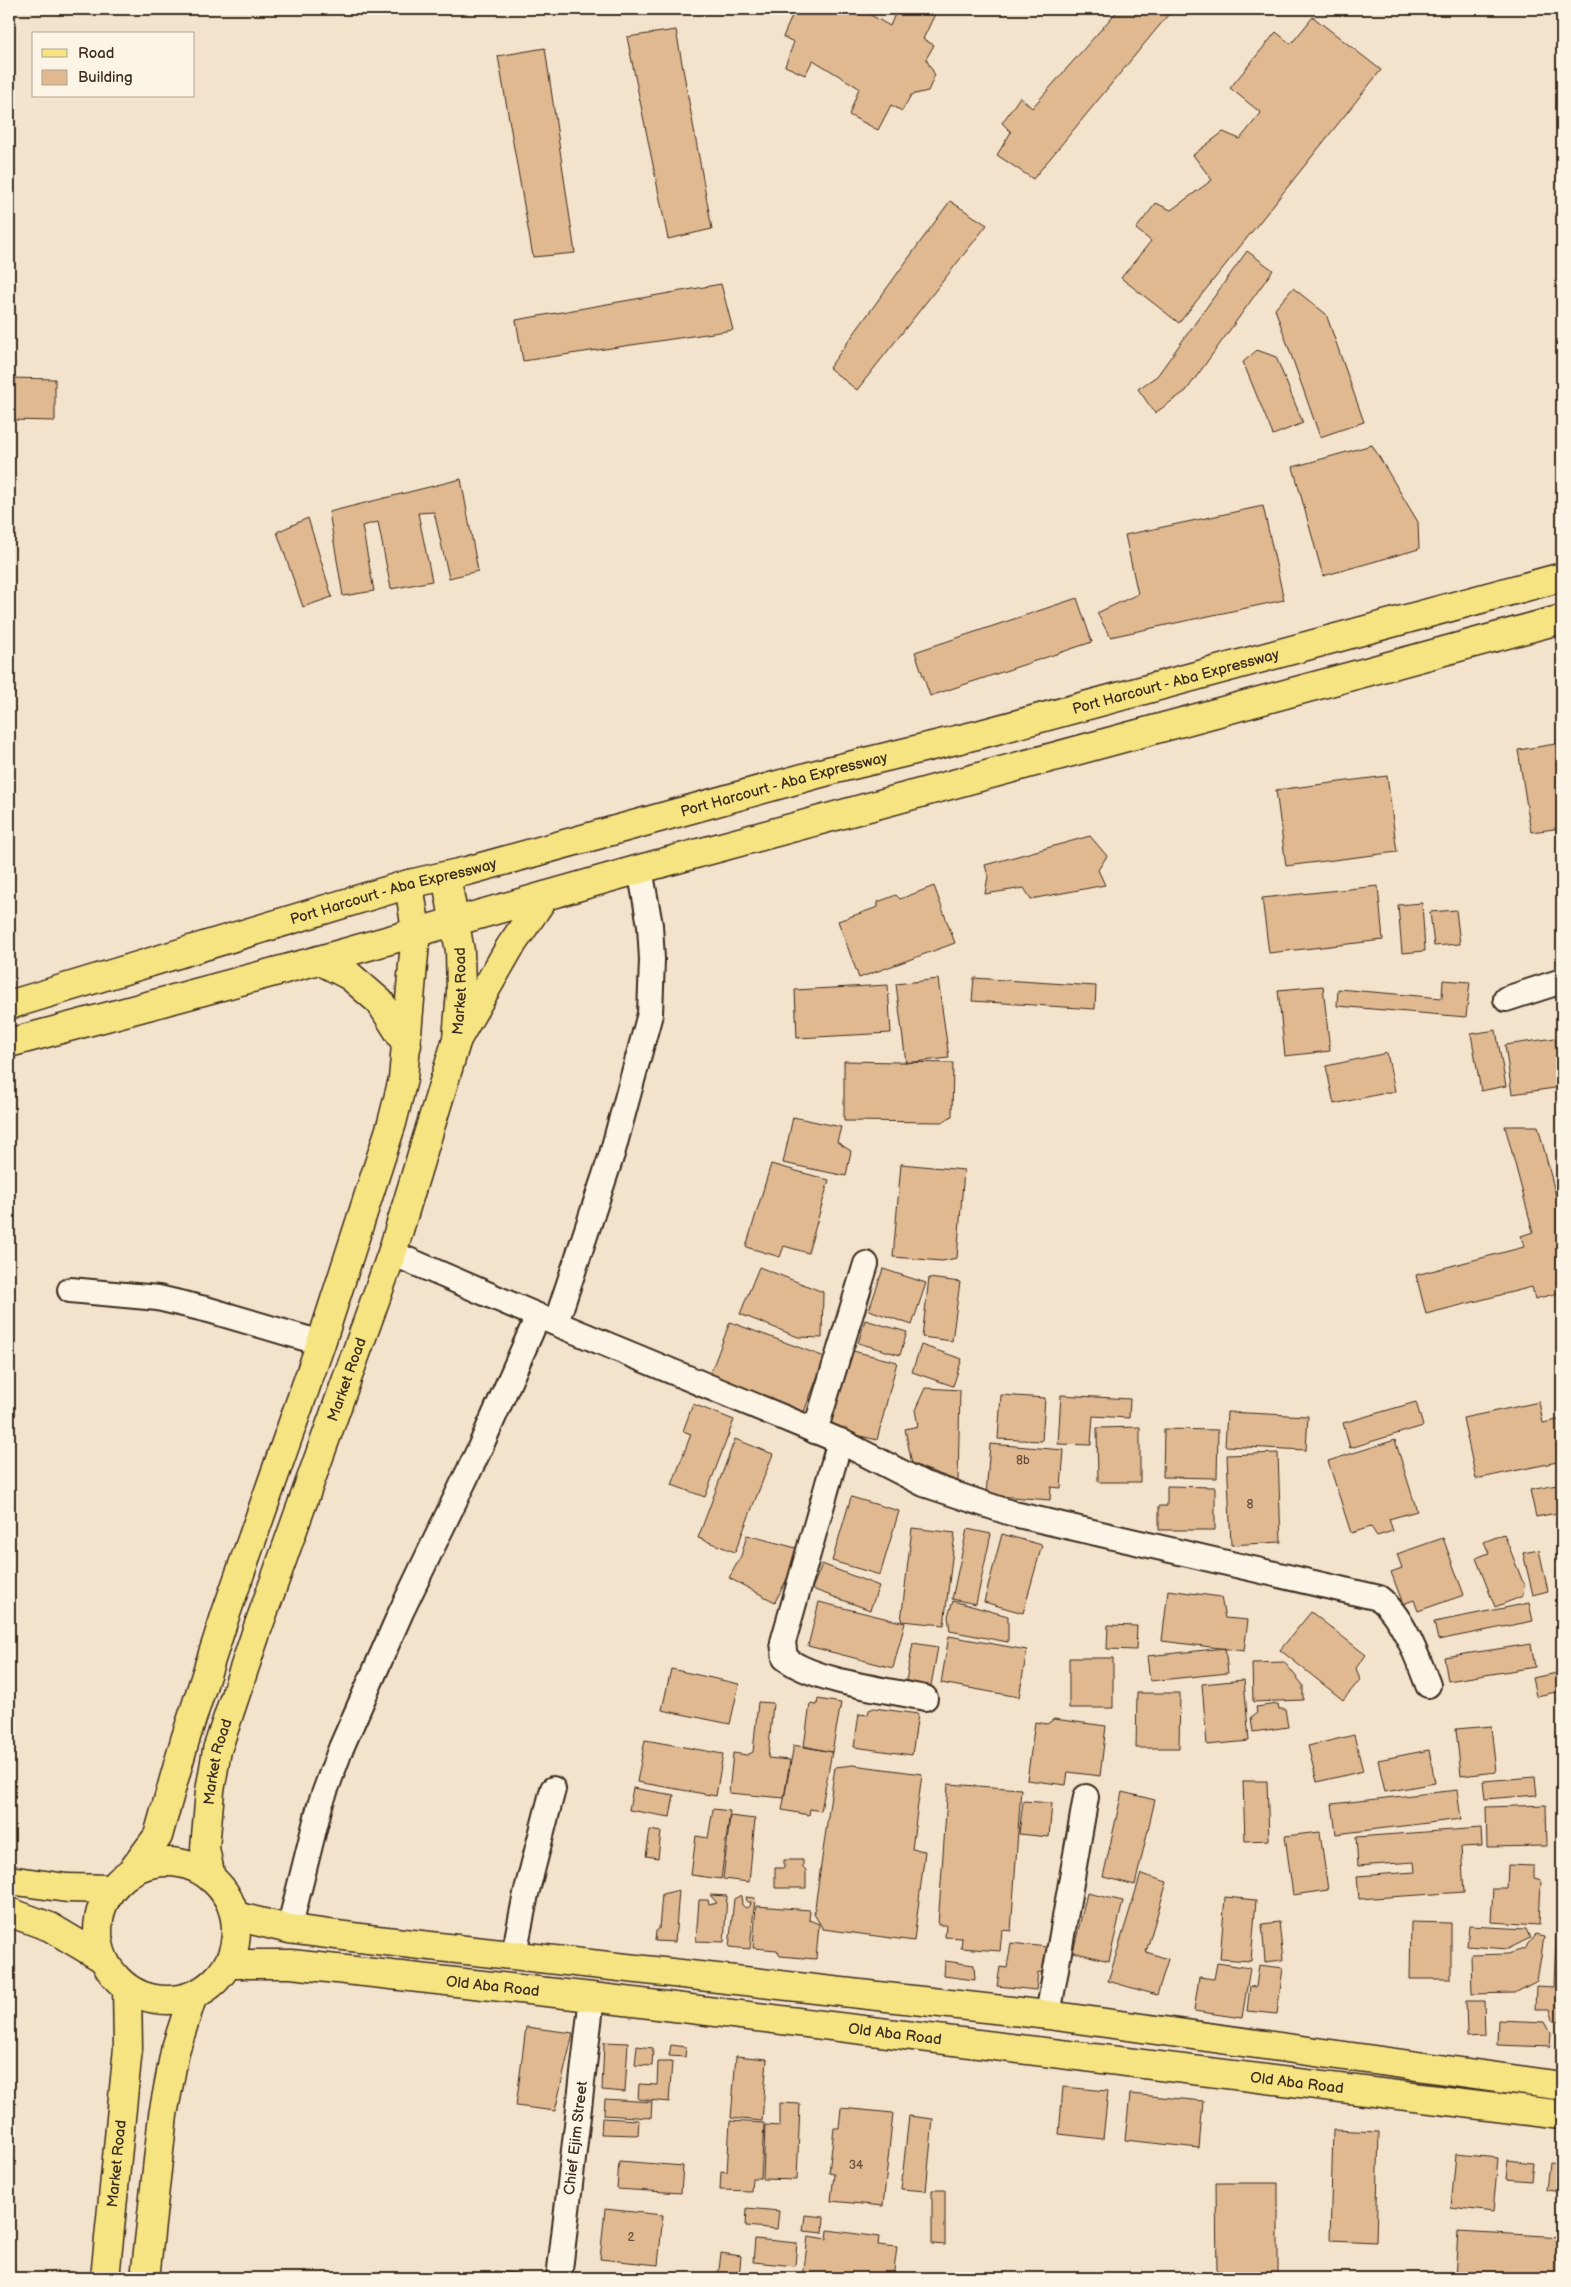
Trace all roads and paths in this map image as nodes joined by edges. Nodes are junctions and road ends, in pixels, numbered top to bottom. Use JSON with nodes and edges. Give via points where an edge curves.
{"nodes":[{"id":1,"x":1562,"y":577,"type":"edge"},
{"id":2,"x":1562,"y":619,"type":"edge"},
{"id":3,"x":640,"y":869,"type":"junction"},
{"id":4,"x":446,"y":876,"type":"junction"},
{"id":5,"x":409,"y":884,"type":"junction"},
{"id":6,"x":545,"y":896,"type":"junction"},
{"id":7,"x":455,"y":922,"type":"junction"},
{"id":8,"x":416,"y":931,"type":"junction"},
{"id":9,"x":319,"y":960,"type":"junction"},
{"id":10,"x":1562,"y":981,"type":"edge"},
{"id":11,"x":1506,"y":999,"type":"dead end"},
{"id":12,"x":9,"y":1004,"type":"edge"},
{"id":13,"x":457,"y":1039,"type":"junction"},
{"id":14,"x":9,"y":1043,"type":"edge"},
{"id":15,"x":407,"y":1045,"type":"junction"},
{"id":16,"x":392,"y":1253,"type":"junction"},
{"id":17,"x":866,"y":1264,"type":"dead end"},
{"id":18,"x":70,"y":1290,"type":"dead end"},
{"id":19,"x":547,"y":1320,"type":"junction"},
{"id":20,"x":321,"y":1344,"type":"junction"},
{"id":21,"x":816,"y":1431,"type":"junction"},
{"id":22,"x":840,"y":1441,"type":"junction"},
{"id":23,"x":1428,"y":1686,"type":"dead end"},
{"id":24,"x":925,"y":1698,"type":"dead end"},
{"id":25,"x":553,"y":1789,"type":"dead end"},
{"id":26,"x":1086,"y":1797,"type":"dead end"},
{"id":27,"x":132,"y":1871,"type":"junction"},
{"id":28,"x":211,"y":1878,"type":"junction"},
{"id":29,"x":9,"y":1880,"type":"edge"},
{"id":30,"x":111,"y":1889,"type":"junction"},
{"id":31,"x":9,"y":1912,"type":"edge"},
{"id":32,"x":235,"y":1916,"type":"junction"},
{"id":33,"x":289,"y":1929,"type":"junction"},
{"id":34,"x":514,"y":1954,"type":"junction"},
{"id":35,"x":102,"y":1958,"type":"junction"},
{"id":36,"x":228,"y":1964,"type":"junction"},
{"id":37,"x":127,"y":1988,"type":"junction"},
{"id":38,"x":193,"y":1995,"type":"junction"},
{"id":39,"x":592,"y":1997,"type":"junction"},
{"id":40,"x":1048,"y":2016,"type":"junction"},
{"id":41,"x":1562,"y":2086,"type":"edge"},
{"id":42,"x":1562,"y":2115,"type":"edge"},
{"id":43,"x":101,"y":2277,"type":"edge"},
{"id":44,"x":145,"y":2278,"type":"edge"},
{"id":45,"x":559,"y":2278,"type":"edge"}],
"edges":[{"from":1,"to":4,"type":"main road","name":"Port Harcourt - Aba Expressway"},
{"from":2,"to":3,"type":"main road"},
{"from":3,"to":6,"type":"main road"},
{"from":3,"to":19,"type":"street","via":[[650,925],[650,1014],[612,1154]]},
{"from":4,"to":5,"type":"main road","name":"Port Harcourt - Aba Expressway"},
{"from":4,"to":7,"type":"main road","name":"Market Road"},
{"from":5,"to":8,"type":"main road"},
{"from":5,"to":12,"type":"main road","name":"Port Harcourt - Aba Expressway"},
{"from":6,"to":7,"type":"main road"},
{"from":6,"to":13,"type":"main road","via":[[510,947]]},
{"from":7,"to":8,"type":"main road"},
{"from":7,"to":13,"type":"main road","name":"Market Road","via":[[461,991]]},
{"from":8,"to":9,"type":"main road"},
{"from":8,"to":15,"type":"main road"},
{"from":9,"to":14,"type":"main road"},
{"from":9,"to":15,"type":"main road","via":[[350,976],[380,1002]]},
{"from":10,"to":11,"type":"street"},
{"from":13,"to":16,"type":"main road","name":"Market Road"},
{"from":15,"to":20,"type":"main road","via":[[392,1124]]},
{"from":16,"to":19,"type":"street"},
{"from":16,"to":28,"type":"main road","name":"Market Road","via":[[256,1630],[217,1750],[205,1848]]},
{"from":17,"to":21,"type":"street"},
{"from":18,"to":20,"type":"street","via":[[158,1298],[210,1310]]},
{"from":19,"to":21,"type":"street"},
{"from":19,"to":33,"type":"street","via":[[479,1450],[401,1612],[341,1748],[320,1805]]},
{"from":20,"to":27,"type":"main road","via":[[225,1616],[158,1836]]},
{"from":21,"to":22,"type":"street"},
{"from":22,"to":23,"type":"street","via":[[924,1484],[1014,1514],[1380,1598],[1388,1605],[1414,1649]]},
{"from":22,"to":24,"type":"street","via":[[783,1642],[785,1658],[796,1667],[816,1674]]},
{"from":25,"to":34,"type":"street"},
{"from":26,"to":40,"type":"street"},
{"from":27,"to":28,"type":"main road","via":[[167,1862],[190,1866]]},
{"from":27,"to":30,"type":"main road"},
{"from":28,"to":32,"type":"main road","via":[[226,1895]]},
{"from":29,"to":30,"type":"main road","via":[[67,1888]]},
{"from":30,"to":35,"type":"main road","via":[[99,1916],[97,1930]]},
{"from":31,"to":35,"type":"main road","via":[[50,1927]]},
{"from":32,"to":33,"type":"main road"},
{"from":32,"to":36,"type":"main road","via":[[236,1941]]},
{"from":33,"to":34,"type":"main road"},
{"from":34,"to":40,"type":"main road"},
{"from":35,"to":37,"type":"main road"},
{"from":36,"to":38,"type":"main road","via":[[213,1982]]},
{"from":36,"to":39,"type":"main road","name":"Old Aba Road","via":[[291,1964]]},
{"from":37,"to":38,"type":"main road","via":[[159,2000]]},
{"from":37,"to":43,"type":"main road","name":"Market Road","via":[[128,2048]]},
{"from":38,"to":44,"type":"main road","via":[[176,2051],[163,2115]]},
{"from":39,"to":42,"type":"main road","name":"Old Aba Road"},
{"from":39,"to":45,"type":"street","name":"Chief Ejim Street"},
{"from":40,"to":41,"type":"main road"}]}
